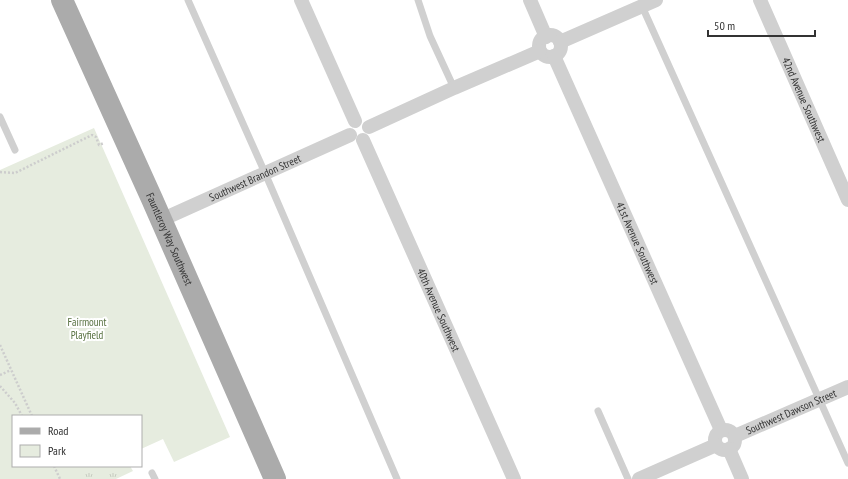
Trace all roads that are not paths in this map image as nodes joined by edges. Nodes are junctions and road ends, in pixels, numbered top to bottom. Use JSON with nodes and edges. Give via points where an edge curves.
{"nodes":[{"id":1,"x":62,"y":0,"type":"edge"},
{"id":2,"x":188,"y":0,"type":"edge"},
{"id":3,"x":302,"y":0,"type":"edge"},
{"id":4,"x":418,"y":0,"type":"edge"},
{"id":5,"x":530,"y":0,"type":"edge"},
{"id":6,"x":656,"y":0,"type":"edge"},
{"id":7,"x":760,"y":0,"type":"edge"},
{"id":8,"x":641,"y":3,"type":"edge"},
{"id":9,"x":546,"y":36,"type":"junction"},
{"id":10,"x":560,"y":42,"type":"junction"},
{"id":11,"x":540,"y":51,"type":"junction"},
{"id":12,"x":554,"y":56,"type":"junction"},
{"id":13,"x":454,"y":88,"type":"junction"},
{"id":14,"x":0,"y":117,"type":"edge"},
{"id":15,"x":355,"y":121,"type":"junction"},
{"id":16,"x":369,"y":127,"type":"junction"},
{"id":17,"x":350,"y":135,"type":"junction"},
{"id":18,"x":363,"y":140,"type":"junction"},
{"id":19,"x":14,"y":150,"type":"dead end"},
{"id":20,"x":265,"y":173,"type":"junction"},
{"id":21,"x":848,"y":200,"type":"edge"},
{"id":22,"x":161,"y":220,"type":"junction"},
{"id":23,"x":848,"y":387,"type":"edge"},
{"id":24,"x":820,"y":400,"type":"junction"},
{"id":25,"x":598,"y":411,"type":"dead end"},
{"id":26,"x":721,"y":430,"type":"junction"},
{"id":27,"x":735,"y":436,"type":"junction"},
{"id":28,"x":723,"y":447,"type":"junction"},
{"id":29,"x":848,"y":463,"type":"edge"},
{"id":30,"x":274,"y":479,"type":"edge"},
{"id":31,"x":397,"y":479,"type":"edge"},
{"id":32,"x":514,"y":479,"type":"edge"},
{"id":33,"x":628,"y":479,"type":"edge"},
{"id":34,"x":639,"y":479,"type":"edge"},
{"id":35,"x":742,"y":479,"type":"edge"}],
"edges":[{"from":1,"to":22,"type":"main road","name":"Fauntleroy Way Southwest"},
{"from":2,"to":20,"type":"lane"},
{"from":3,"to":15,"type":"street"},
{"from":4,"to":13,"type":"lane","via":[[430,36]]},
{"from":5,"to":9,"type":"street"},
{"from":6,"to":8,"type":"street"},
{"from":7,"to":21,"type":"street","name":"42nd Avenue Southwest"},
{"from":8,"to":10,"type":"street"},
{"from":8,"to":24,"type":"lane"},
{"from":9,"to":10,"type":"street","via":[[553,36]]},
{"from":9,"to":11,"type":"street","via":[[540,42]]},
{"from":10,"to":12,"type":"street","via":[[560,50]]},
{"from":11,"to":12,"type":"street","via":[[546,56]]},
{"from":11,"to":13,"type":"street"},
{"from":12,"to":26,"type":"street","name":"41st Avenue Southwest"},
{"from":13,"to":16,"type":"street"},
{"from":14,"to":19,"type":"lane"},
{"from":15,"to":16,"type":"street","via":[[364,121]]},
{"from":15,"to":17,"type":"street","via":[[350,127]]},
{"from":16,"to":18,"type":"street","via":[[369,135]]},
{"from":17,"to":18,"type":"street","via":[[354,140]]},
{"from":17,"to":20,"type":"street","name":"Southwest Brandon Street"},
{"from":18,"to":32,"type":"street","name":"40th Avenue Southwest"},
{"from":20,"to":22,"type":"street","name":"Southwest Brandon Street"},
{"from":20,"to":31,"type":"lane"},
{"from":22,"to":30,"type":"main road","name":"Fauntleroy Way Southwest"},
{"from":23,"to":24,"type":"street","name":"Southwest Dawson Street"},
{"from":24,"to":27,"type":"street","name":"Southwest Dawson Street"},
{"from":24,"to":29,"type":"lane"},
{"from":25,"to":33,"type":"lane"},
{"from":26,"to":27,"type":"street","via":[[729,430]]},
{"from":26,"to":28,"type":"street","via":[[715,436]]},
{"from":27,"to":28,"type":"street","via":[[735,444]]},
{"from":28,"to":34,"type":"street"},
{"from":28,"to":35,"type":"street"}]}
